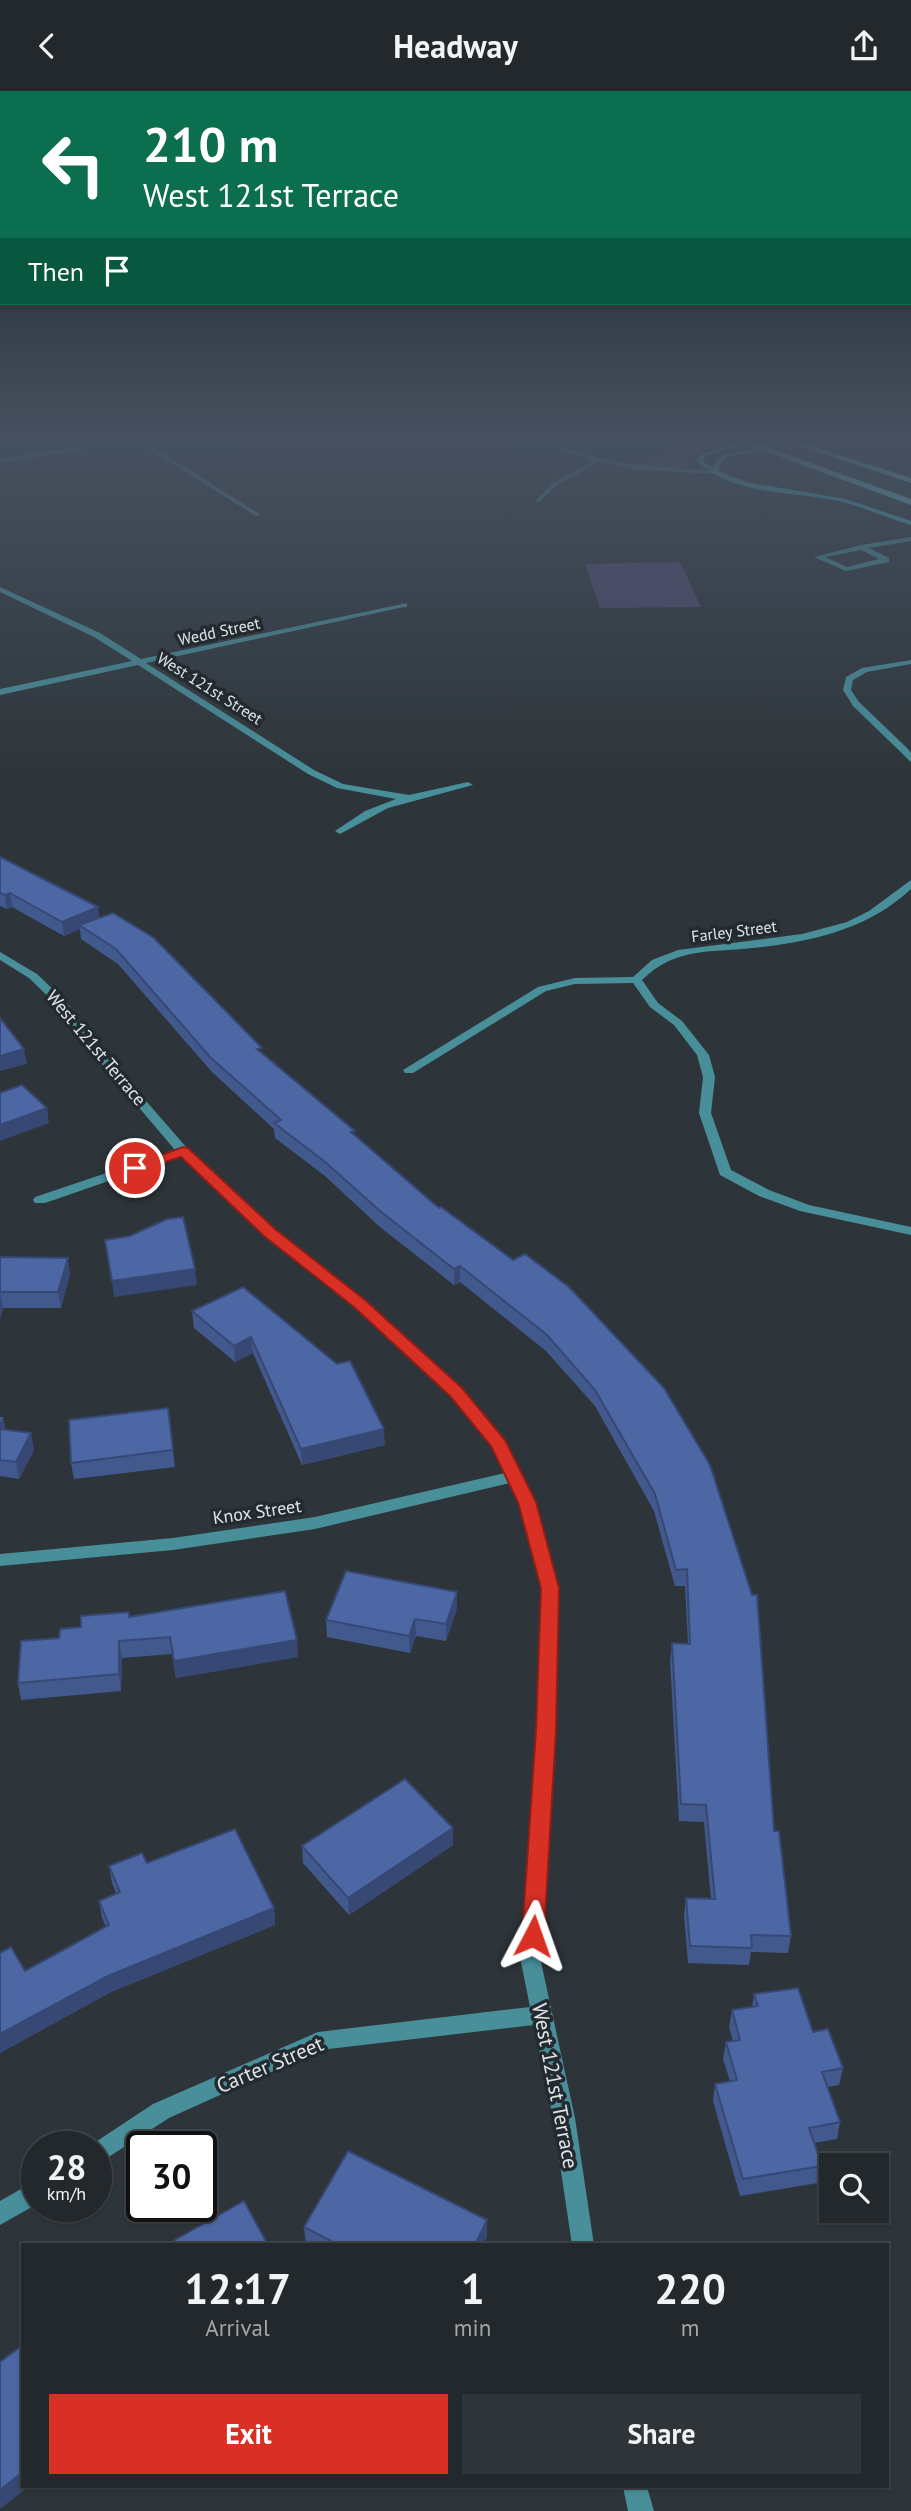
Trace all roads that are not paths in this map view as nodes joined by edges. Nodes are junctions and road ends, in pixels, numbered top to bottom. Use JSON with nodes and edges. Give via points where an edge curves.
{"nodes":[{"id":1,"x":847,"y":550,"type":"edge"},
{"id":2,"x":867,"y":550,"type":"edge"},
{"id":3,"x":0,"y":589,"type":"edge"},
{"id":4,"x":404,"y":605,"type":"dead end"},
{"id":5,"x":137,"y":662,"type":"junction"},
{"id":6,"x":911,"y":662,"type":"edge"},
{"id":7,"x":0,"y":692,"type":"edge"},
{"id":8,"x":911,"y":759,"type":"edge"},
{"id":9,"x":468,"y":785,"type":"dead end"},
{"id":10,"x":408,"y":798,"type":"junction"},
{"id":11,"x":340,"y":831,"type":"dead end"},
{"id":12,"x":911,"y":883,"type":"edge"},
{"id":13,"x":0,"y":955,"type":"edge"},
{"id":14,"x":636,"y":980,"type":"junction"},
{"id":15,"x":409,"y":1070,"type":"dead end"},
{"id":16,"x":183,"y":1151,"type":"junction"},
{"id":17,"x":40,"y":1201,"type":"dead end"},
{"id":18,"x":911,"y":1231,"type":"edge"},
{"id":19,"x":514,"y":1476,"type":"junction"},
{"id":20,"x":0,"y":1560,"type":"edge"},
{"id":21,"x":542,"y":2015,"type":"junction"},
{"id":22,"x":112,"y":2143,"type":"edge"},
{"id":23,"x":21,"y":2200,"type":"edge"},
{"id":24,"x":0,"y":2214,"type":"edge"},
{"id":25,"x":583,"y":2243,"type":"edge"},
{"id":26,"x":635,"y":2488,"type":"edge"},
{"id":27,"x":641,"y":2511,"type":"edge"}],
"edges":[{"from":1,"to":2,"type":"street","via":[[818,557],[846,569],[886,560]]},
{"from":3,"to":5,"type":"street","name":"West 121st Street","via":[[69,619]]},
{"from":4,"to":5,"type":"street","name":"Wedd Street"},
{"from":5,"to":7,"type":"street","name":"Wedd Street"},
{"from":5,"to":10,"type":"street","name":"West 121st Street","via":[[311,772],[340,786]]},
{"from":6,"to":8,"type":"street","via":[[865,670],[849,679],[847,690],[853,702],[895,738]]},
{"from":9,"to":10,"type":"street","name":"West 121st Street"},
{"from":10,"to":11,"type":"street","name":"West 121st Street","via":[[352,820]]},
{"from":12,"to":14,"type":"street","name":"Farley Street","via":[[887,905],[852,923],[794,939],[687,951],[657,961]]},
{"from":13,"to":16,"type":"street","name":"West 121st Terrace","via":[[33,976],[64,1006]]},
{"from":14,"to":15,"type":"street","via":[[575,981],[542,989]]},
{"from":14,"to":18,"type":"street","via":[[703,1055],[709,1077],[705,1113],[725,1172],[805,1208]]},
{"from":16,"to":17,"type":"street"},
{"from":16,"to":19,"type":"street","name":"West 121st Terrace","via":[[269,1233],[360,1304],[456,1392],[499,1444]]},
{"from":19,"to":20,"type":"street","name":"Knox Street","via":[[315,1523],[173,1544]]},
{"from":19,"to":21,"type":"street","name":"West 121st Terrace","via":[[527,1502],[550,1588],[531,1962]]},
{"from":21,"to":22,"type":"street","name":"Carter Street","via":[[317,2041],[161,2111]]},
{"from":21,"to":25,"type":"street","name":"West 121st Terrace","via":[[564,2118]]},
{"from":23,"to":24,"type":"street"},
{"from":26,"to":27,"type":"street"}]}
